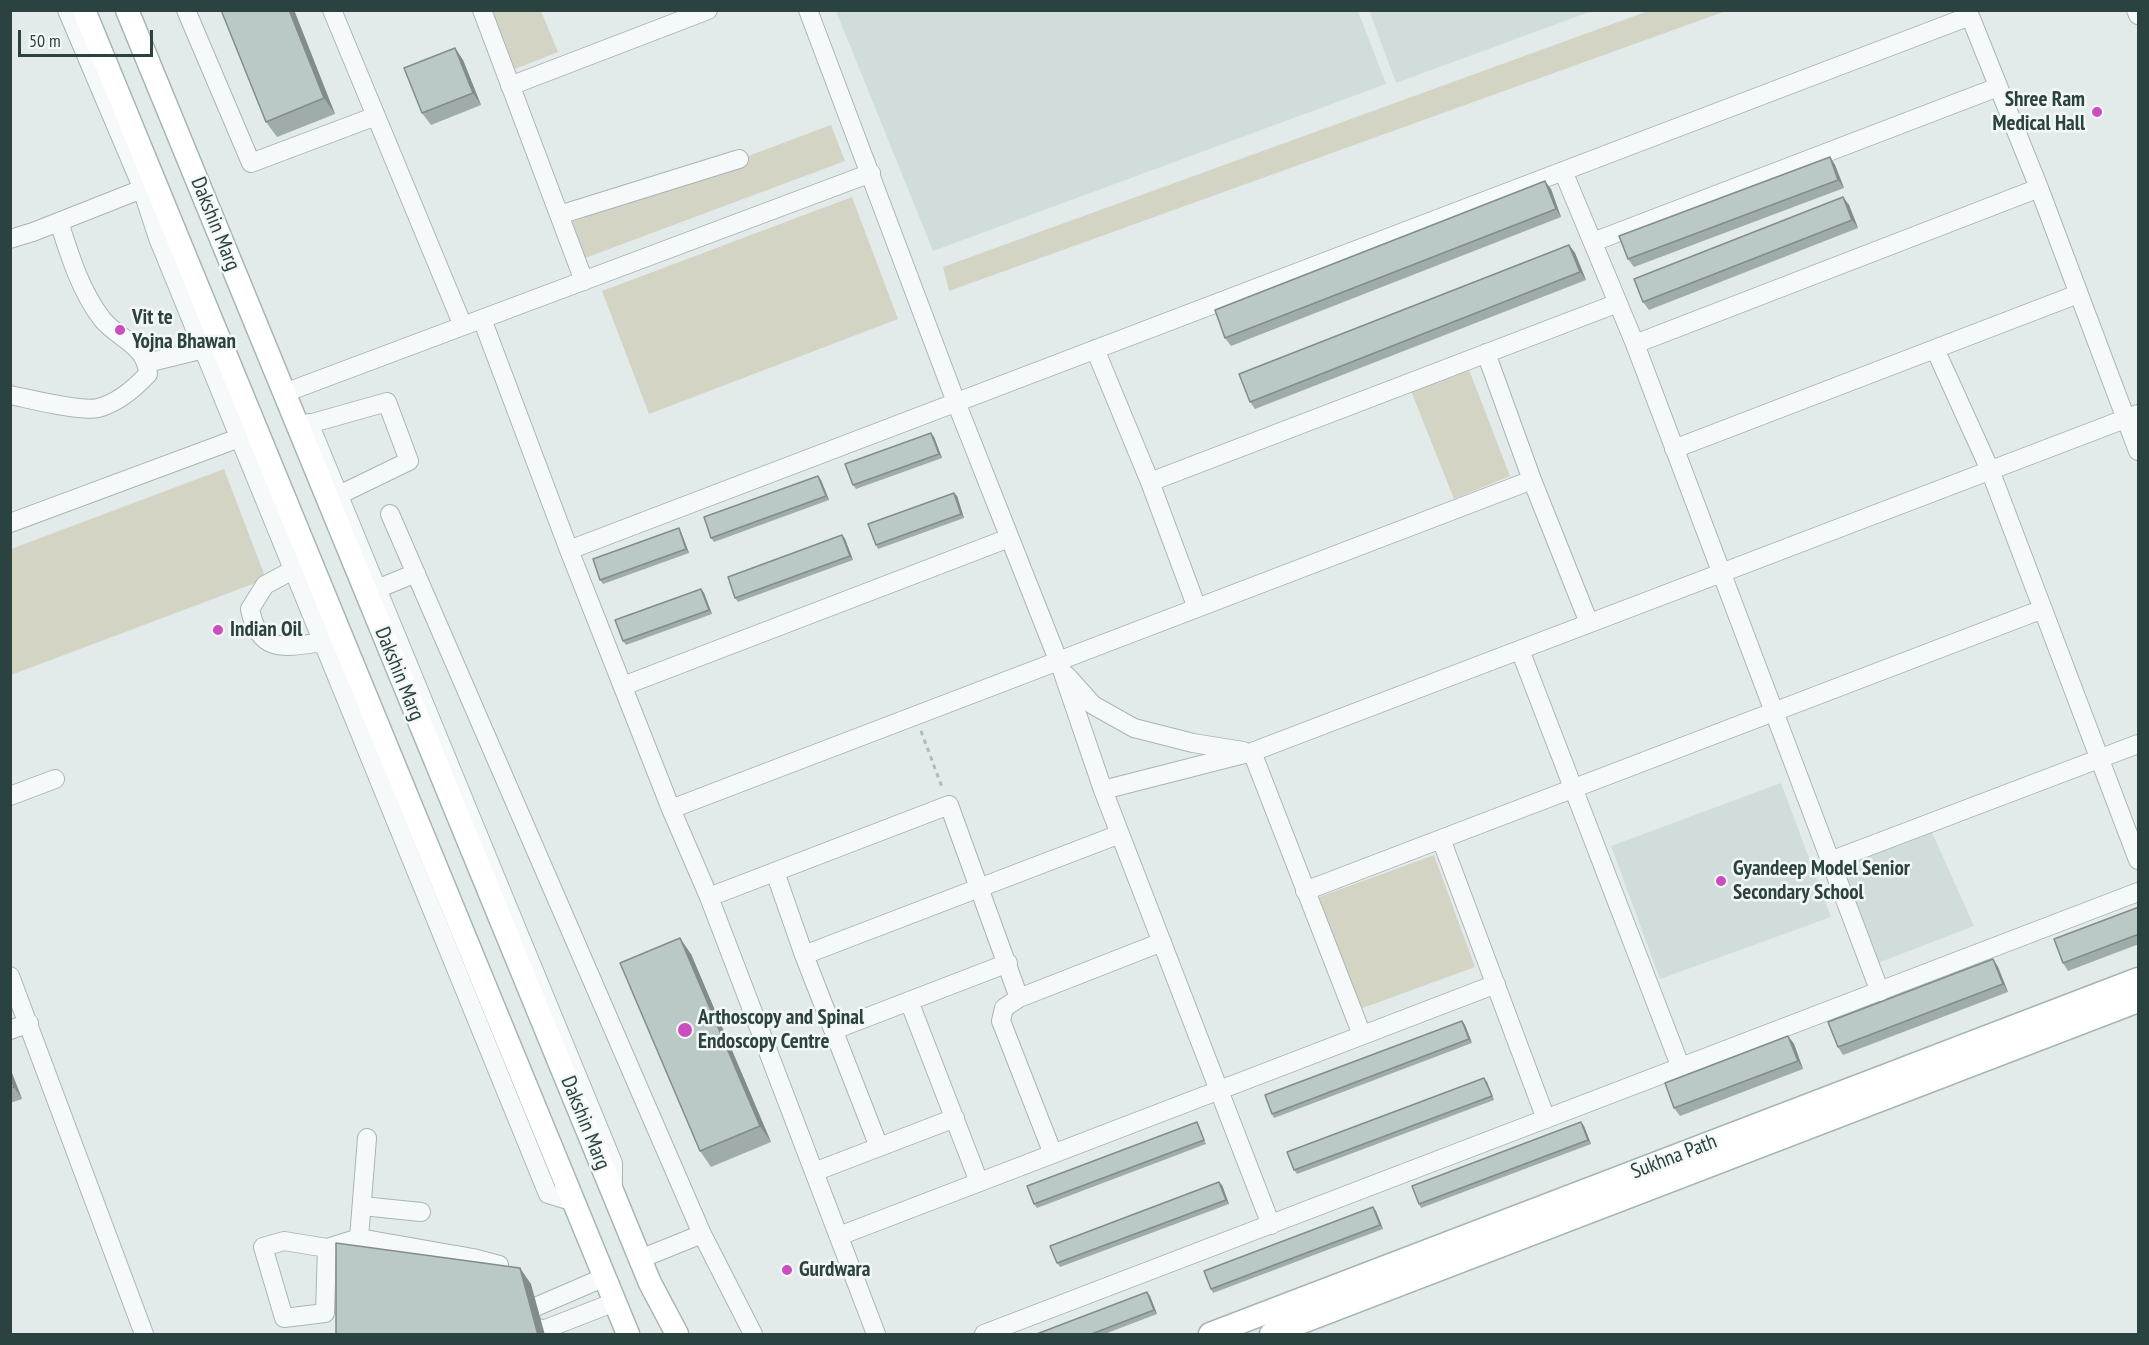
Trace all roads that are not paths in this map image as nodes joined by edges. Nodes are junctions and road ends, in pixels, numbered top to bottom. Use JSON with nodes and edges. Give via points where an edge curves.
{"nodes":[{"id":1,"x":67,"y":10,"type":"edge"},
{"id":2,"x":84,"y":10,"type":"edge"},
{"id":3,"x":127,"y":10,"type":"edge"},
{"id":4,"x":139,"y":10,"type":"edge"},
{"id":5,"x":186,"y":10,"type":"edge"},
{"id":6,"x":332,"y":10,"type":"edge"},
{"id":7,"x":482,"y":10,"type":"edge"},
{"id":8,"x":708,"y":10,"type":"edge"},
{"id":9,"x":808,"y":10,"type":"edge"},
{"id":10,"x":2136,"y":10,"type":"edge"},
{"id":11,"x":2139,"y":15,"type":"edge"},
{"id":12,"x":510,"y":86,"type":"junction"},
{"id":13,"x":1998,"y":87,"type":"junction"},
{"id":14,"x":376,"y":117,"type":"junction"},
{"id":15,"x":738,"y":159,"type":"dead end"},
{"id":16,"x":1563,"y":171,"type":"junction"},
{"id":17,"x":871,"y":173,"type":"junction"},
{"id":18,"x":2039,"y":188,"type":"junction"},
{"id":19,"x":142,"y":189,"type":"junction"},
{"id":20,"x":559,"y":215,"type":"junction"},
{"id":21,"x":59,"y":222,"type":"junction"},
{"id":22,"x":10,"y":239,"type":"edge"},
{"id":23,"x":1593,"y":242,"type":"junction"},
{"id":24,"x":584,"y":281,"type":"junction"},
{"id":25,"x":2078,"y":294,"type":"junction"},
{"id":26,"x":1618,"y":303,"type":"junction"},
{"id":27,"x":482,"y":318,"type":"junction"},
{"id":28,"x":463,"y":326,"type":"junction"},
{"id":29,"x":1635,"y":344,"type":"junction"},
{"id":30,"x":204,"y":349,"type":"junction"},
{"id":31,"x":1095,"y":349,"type":"junction"},
{"id":32,"x":1935,"y":349,"type":"junction"},
{"id":33,"x":1486,"y":353,"type":"junction"},
{"id":34,"x":147,"y":363,"type":"junction"},
{"id":35,"x":295,"y":389,"type":"junction"},
{"id":36,"x":10,"y":395,"type":"edge"},
{"id":37,"x":956,"y":402,"type":"junction"},
{"id":38,"x":2132,"y":416,"type":"edge"},
{"id":39,"x":309,"y":424,"type":"junction"},
{"id":40,"x":239,"y":438,"type":"junction"},
{"id":41,"x":1674,"y":448,"type":"junction"},
{"id":42,"x":2139,"y":451,"type":"edge"},
{"id":43,"x":1990,"y":470,"type":"junction"},
{"id":44,"x":1532,"y":480,"type":"junction"},
{"id":45,"x":1150,"y":482,"type":"junction"},
{"id":46,"x":339,"y":495,"type":"junction"},
{"id":47,"x":390,"y":514,"type":"dead end"},
{"id":48,"x":10,"y":524,"type":"edge"},
{"id":49,"x":1009,"y":538,"type":"junction"},
{"id":50,"x":569,"y":550,"type":"junction"},
{"id":51,"x":293,"y":570,"type":"junction"},
{"id":52,"x":1722,"y":572,"type":"junction"},
{"id":53,"x":416,"y":573,"type":"junction"},
{"id":54,"x":377,"y":589,"type":"junction"},
{"id":55,"x":1197,"y":608,"type":"junction"},
{"id":56,"x":2043,"y":609,"type":"junction"},
{"id":57,"x":1589,"y":623,"type":"junction"},
{"id":58,"x":323,"y":642,"type":"junction"},
{"id":59,"x":1520,"y":650,"type":"junction"},
{"id":60,"x":1060,"y":666,"type":"junction"},
{"id":61,"x":623,"y":686,"type":"junction"},
{"id":62,"x":1774,"y":712,"type":"junction"},
{"id":63,"x":2139,"y":744,"type":"edge"},
{"id":64,"x":1252,"y":752,"type":"junction"},
{"id":65,"x":2100,"y":758,"type":"junction"},
{"id":66,"x":55,"y":779,"type":"dead end"},
{"id":67,"x":1574,"y":788,"type":"junction"},
{"id":68,"x":1103,"y":790,"type":"junction"},
{"id":69,"x":10,"y":796,"type":"edge"},
{"id":70,"x":671,"y":809,"type":"junction"},
{"id":71,"x":1120,"y":834,"type":"junction"},
{"id":72,"x":1441,"y":839,"type":"junction"},
{"id":73,"x":2139,"y":860,"type":"edge"},
{"id":74,"x":1830,"y":861,"type":"junction"},
{"id":75,"x":774,"y":872,"type":"junction"},
{"id":76,"x":978,"y":888,"type":"junction"},
{"id":77,"x":1305,"y":891,"type":"junction"},
{"id":78,"x":2139,"y":892,"type":"edge"},
{"id":79,"x":709,"y":897,"type":"junction"},
{"id":80,"x":1162,"y":942,"type":"junction"},
{"id":81,"x":804,"y":955,"type":"junction"},
{"id":82,"x":1008,"y":963,"type":"junction"},
{"id":83,"x":10,"y":976,"type":"edge"},
{"id":84,"x":2139,"y":979,"type":"edge"},
{"id":85,"x":1496,"y":984,"type":"junction"},
{"id":86,"x":1880,"y":992,"type":"junction"},
{"id":87,"x":1019,"y":998,"type":"junction"},
{"id":88,"x":909,"y":1001,"type":"junction"},
{"id":89,"x":2139,"y":1001,"type":"edge"},
{"id":90,"x":28,"y":1023,"type":"junction"},
{"id":91,"x":10,"y":1030,"type":"edge"},
{"id":92,"x":834,"y":1030,"type":"junction"},
{"id":93,"x":1362,"y":1035,"type":"junction"},
{"id":94,"x":1681,"y":1068,"type":"junction"},
{"id":95,"x":1220,"y":1090,"type":"junction"},
{"id":96,"x":954,"y":1118,"type":"junction"},
{"id":97,"x":1546,"y":1119,"type":"junction"},
{"id":98,"x":367,"y":1138,"type":"dead end"},
{"id":99,"x":879,"y":1147,"type":"junction"},
{"id":100,"x":1053,"y":1154,"type":"junction"},
{"id":101,"x":814,"y":1172,"type":"junction"},
{"id":102,"x":979,"y":1182,"type":"junction"},
{"id":103,"x":612,"y":1190,"type":"junction"},
{"id":104,"x":574,"y":1202,"type":"junction"},
{"id":105,"x":362,"y":1206,"type":"junction"},
{"id":106,"x":421,"y":1212,"type":"dead end"},
{"id":107,"x":1271,"y":1225,"type":"junction"},
{"id":108,"x":702,"y":1234,"type":"junction"},
{"id":109,"x":839,"y":1236,"type":"junction"},
{"id":110,"x":359,"y":1238,"type":"junction"},
{"id":111,"x":327,"y":1248,"type":"junction"},
{"id":112,"x":640,"y":1259,"type":"junction"},
{"id":113,"x":605,"y":1278,"type":"junction"},
{"id":114,"x":615,"y":1302,"type":"junction"},
{"id":115,"x":527,"y":1323,"type":"junction"},
{"id":116,"x":627,"y":1333,"type":"edge"},
{"id":117,"x":678,"y":1333,"type":"edge"},
{"id":118,"x":142,"y":1334,"type":"edge"},
{"id":119,"x":753,"y":1335,"type":"edge"},
{"id":120,"x":876,"y":1335,"type":"edge"},
{"id":121,"x":984,"y":1335,"type":"edge"},
{"id":122,"x":1210,"y":1335,"type":"edge"},
{"id":123,"x":1271,"y":1335,"type":"edge"}],
"edges":[{"from":1,"to":19,"type":"street"},
{"from":2,"to":104,"type":"main road","name":"Dakshin Marg"},
{"from":3,"to":103,"type":"main road","name":"Dakshin Marg"},
{"from":4,"to":35,"type":"street"},
{"from":5,"to":14,"type":"street","via":[[251,163]]},
{"from":6,"to":14,"type":"street"},
{"from":7,"to":12,"type":"street"},
{"from":8,"to":12,"type":"street"},
{"from":9,"to":17,"type":"street"},
{"from":10,"to":11,"type":"street"},
{"from":12,"to":20,"type":"street"},
{"from":13,"to":16,"type":"street","via":[[1970,16]]},
{"from":13,"to":18,"type":"street"},
{"from":13,"to":23,"type":"street"},
{"from":14,"to":28,"type":"street"},
{"from":15,"to":20,"type":"street"},
{"from":16,"to":23,"type":"street"},
{"from":16,"to":31,"type":"street"},
{"from":17,"to":24,"type":"street"},
{"from":17,"to":37,"type":"street"},
{"from":18,"to":25,"type":"street"},
{"from":18,"to":29,"type":"street"},
{"from":19,"to":21,"type":"street"},
{"from":19,"to":30,"type":"street"},
{"from":20,"to":24,"type":"street"},
{"from":21,"to":22,"type":"street"},
{"from":21,"to":34,"type":"street","via":[[73,268],[90,302],[104,322],[140,351]]},
{"from":23,"to":26,"type":"street"},
{"from":24,"to":27,"type":"street"},
{"from":25,"to":32,"type":"street"},
{"from":25,"to":38,"type":"street"},
{"from":26,"to":29,"type":"street"},
{"from":26,"to":33,"type":"street"},
{"from":27,"to":28,"type":"street"},
{"from":27,"to":50,"type":"street"},
{"from":28,"to":35,"type":"street"},
{"from":29,"to":41,"type":"street"},
{"from":30,"to":34,"type":"street"},
{"from":30,"to":40,"type":"street"},
{"from":31,"to":37,"type":"street"},
{"from":31,"to":45,"type":"street"},
{"from":32,"to":41,"type":"street"},
{"from":32,"to":43,"type":"street"},
{"from":33,"to":44,"type":"street"},
{"from":33,"to":45,"type":"street"},
{"from":34,"to":36,"type":"street","via":[[148,374],[135,388],[97,408]]},
{"from":35,"to":39,"type":"street"},
{"from":37,"to":49,"type":"street"},
{"from":37,"to":50,"type":"street"},
{"from":38,"to":42,"type":"street"},
{"from":38,"to":43,"type":"street"},
{"from":39,"to":46,"type":"street"},
{"from":39,"to":46,"type":"street","via":[[387,402],[409,461]]},
{"from":40,"to":48,"type":"street"},
{"from":40,"to":51,"type":"street"},
{"from":41,"to":52,"type":"street"},
{"from":43,"to":52,"type":"street"},
{"from":43,"to":56,"type":"street"},
{"from":44,"to":55,"type":"street"},
{"from":44,"to":57,"type":"street"},
{"from":45,"to":55,"type":"street"},
{"from":46,"to":54,"type":"street"},
{"from":47,"to":53,"type":"street"},
{"from":49,"to":60,"type":"street"},
{"from":49,"to":61,"type":"street"},
{"from":50,"to":61,"type":"street"},
{"from":51,"to":58,"type":"street"},
{"from":51,"to":58,"type":"street","via":[[265,585],[250,609],[252,620],[258,634],[281,647]]},
{"from":52,"to":57,"type":"street"},
{"from":52,"to":62,"type":"street"},
{"from":53,"to":54,"type":"street"},
{"from":53,"to":108,"type":"street"},
{"from":54,"to":103,"type":"street","via":[[613,1163]]},
{"from":55,"to":60,"type":"street"},
{"from":56,"to":62,"type":"street"},
{"from":56,"to":65,"type":"street"},
{"from":57,"to":59,"type":"street"},
{"from":58,"to":104,"type":"street","via":[[548,1194]]},
{"from":59,"to":64,"type":"street"},
{"from":59,"to":67,"type":"street"},
{"from":60,"to":64,"type":"street","via":[[1093,705],[1134,728]]},
{"from":60,"to":68,"type":"street"},
{"from":60,"to":70,"type":"street"},
{"from":61,"to":70,"type":"street"},
{"from":62,"to":67,"type":"street"},
{"from":62,"to":74,"type":"street"},
{"from":63,"to":65,"type":"street"},
{"from":64,"to":68,"type":"street"},
{"from":64,"to":77,"type":"street"},
{"from":65,"to":73,"type":"street"},
{"from":65,"to":74,"type":"street"},
{"from":66,"to":69,"type":"street"},
{"from":67,"to":72,"type":"street"},
{"from":67,"to":94,"type":"street"},
{"from":68,"to":71,"type":"street"},
{"from":70,"to":79,"type":"street"},
{"from":71,"to":76,"type":"street"},
{"from":71,"to":80,"type":"street"},
{"from":72,"to":77,"type":"street"},
{"from":72,"to":85,"type":"street"},
{"from":74,"to":86,"type":"street"},
{"from":75,"to":76,"type":"street","via":[[949,805]]},
{"from":75,"to":79,"type":"street"},
{"from":75,"to":81,"type":"street"},
{"from":76,"to":81,"type":"street"},
{"from":76,"to":82,"type":"street"},
{"from":77,"to":93,"type":"street"},
{"from":78,"to":86,"type":"street"},
{"from":79,"to":101,"type":"street"},
{"from":80,"to":87,"type":"street"},
{"from":80,"to":95,"type":"street"},
{"from":81,"to":92,"type":"street"},
{"from":82,"to":87,"type":"street"},
{"from":82,"to":88,"type":"street"},
{"from":83,"to":90,"type":"street"},
{"from":84,"to":122,"type":"main road","name":"Sukhna Path"},
{"from":85,"to":93,"type":"street"},
{"from":85,"to":97,"type":"street"},
{"from":86,"to":94,"type":"street"},
{"from":87,"to":100,"type":"street","via":[[1004,1008],[1001,1020]]},
{"from":88,"to":92,"type":"street"},
{"from":88,"to":96,"type":"street"},
{"from":89,"to":123,"type":"main road","name":"Sukhna Path"},
{"from":90,"to":91,"type":"street"},
{"from":90,"to":118,"type":"street"},
{"from":92,"to":99,"type":"street"},
{"from":93,"to":95,"type":"street"},
{"from":94,"to":97,"type":"street"},
{"from":95,"to":100,"type":"street"},
{"from":95,"to":107,"type":"street"},
{"from":96,"to":99,"type":"street"},
{"from":96,"to":102,"type":"street"},
{"from":97,"to":107,"type":"street"},
{"from":98,"to":105,"type":"street"},
{"from":99,"to":101,"type":"street"},
{"from":100,"to":102,"type":"street"},
{"from":101,"to":109,"type":"street"},
{"from":102,"to":109,"type":"street"},
{"from":103,"to":112,"type":"main road","name":"Dakshin Marg"},
{"from":104,"to":113,"type":"main road","name":"Dakshin Marg"},
{"from":105,"to":106,"type":"street"},
{"from":105,"to":110,"type":"street"},
{"from":107,"to":121,"type":"street"},
{"from":108,"to":112,"type":"street"},
{"from":108,"to":119,"type":"street"},
{"from":109,"to":120,"type":"street"},
{"from":110,"to":111,"type":"street"},
{"from":110,"to":115,"type":"street","via":[[499,1265],[511,1327]]},
{"from":111,"to":111,"type":"street","via":[[325,1313],[284,1318],[263,1247],[284,1241]]},
{"from":112,"to":117,"type":"main road","name":"Dakshin Marg"},
{"from":113,"to":114,"type":"main road","name":"Dakshin Marg"},
{"from":113,"to":115,"type":"street","via":[[532,1308]]},
{"from":114,"to":115,"type":"street","via":[[543,1330]]},
{"from":114,"to":116,"type":"main road","name":"Dakshin Marg"}]}
